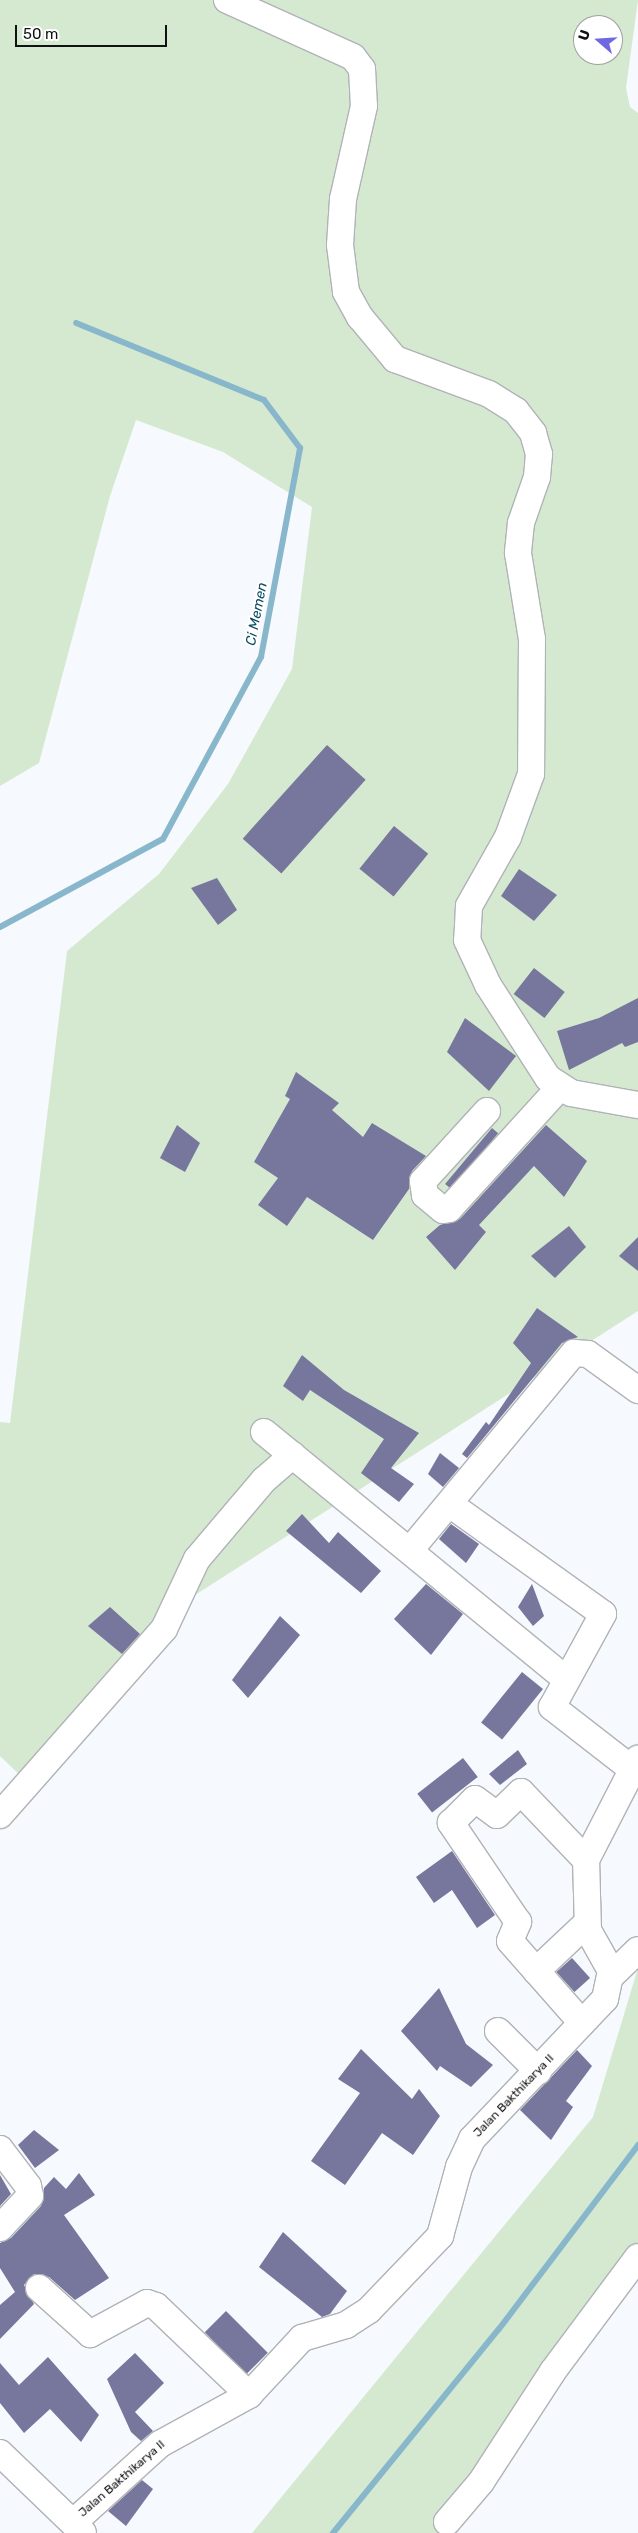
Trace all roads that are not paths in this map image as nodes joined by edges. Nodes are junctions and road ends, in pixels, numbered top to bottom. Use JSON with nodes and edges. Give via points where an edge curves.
{"nodes":[{"id":1,"x":227,"y":0,"type":"edge"},
{"id":2,"x":560,"y":1087,"type":"junction"},
{"id":3,"x":638,"y":1105,"type":"edge"},
{"id":4,"x":487,"y":1112,"type":"dead end"},
{"id":5,"x":638,"y":1390,"type":"edge"},
{"id":6,"x":264,"y":1432,"type":"dead end"},
{"id":7,"x":293,"y":1455,"type":"junction"},
{"id":8,"x":451,"y":1505,"type":"junction"},
{"id":9,"x":412,"y":1549,"type":"junction"},
{"id":10,"x":566,"y":1679,"type":"junction"},
{"id":11,"x":635,"y":1764,"type":"edge"},
{"id":12,"x":0,"y":1815,"type":"edge"},
{"id":13,"x":586,"y":1860,"type":"junction"},
{"id":14,"x":587,"y":1923,"type":"junction"},
{"id":15,"x":638,"y":1950,"type":"edge"},
{"id":16,"x":536,"y":1971,"type":"junction"},
{"id":17,"x":611,"y":1976,"type":"junction"},
{"id":18,"x":582,"y":2024,"type":"junction"},
{"id":19,"x":498,"y":2031,"type":"dead end"},
{"id":20,"x":538,"y":2071,"type":"junction"},
{"id":21,"x":0,"y":2149,"type":"edge"},
{"id":22,"x":0,"y":2228,"type":"edge"},
{"id":23,"x":638,"y":2257,"type":"edge"},
{"id":24,"x":39,"y":2288,"type":"dead end"},
{"id":25,"x":249,"y":2394,"type":"junction"},
{"id":26,"x":0,"y":2452,"type":"edge"},
{"id":27,"x":79,"y":2527,"type":"edge"},
{"id":28,"x":446,"y":2529,"type":"edge"}],
"edges":[{"from":1,"to":2,"type":"street","via":[[353,57],[362,69],[364,106],[343,199],[340,246],[346,292],[360,317],[395,359],[489,394],[516,411],[534,433],[540,454],[537,476],[521,523],[518,553],[532,639],[531,774],[508,837],[469,906],[467,940],[488,985],[539,1068]]},
{"from":2,"to":3,"type":"street","via":[[593,1098]]},
{"from":2,"to":4,"type":"street","via":[[449,1210],[443,1210],[424,1195],[423,1181]]},
{"from":5,"to":8,"type":"street","via":[[588,1354],[576,1352]]},
{"from":6,"to":7,"type":"street"},
{"from":7,"to":9,"type":"street"},
{"from":7,"to":12,"type":"street","via":[[264,1480],[197,1559],[164,1629]]},
{"from":8,"to":9,"type":"street"},
{"from":8,"to":10,"type":"street","via":[[603,1614],[600,1627]]},
{"from":9,"to":10,"type":"street","via":[[471,1604]]},
{"from":10,"to":11,"type":"street","via":[[553,1702],[554,1712]]},
{"from":11,"to":13,"type":"street"},
{"from":13,"to":14,"type":"street"},
{"from":13,"to":16,"type":"street","via":[[522,1792],[497,1815],[476,1799],[452,1821],[453,1829],[518,1922],[509,1939]]},
{"from":14,"to":16,"type":"street"},
{"from":14,"to":17,"type":"street"},
{"from":15,"to":17,"type":"street"},
{"from":16,"to":18,"type":"street"},
{"from":17,"to":18,"type":"street","name":"Jalan Bakthikarya II","via":[[605,1999]]},
{"from":18,"to":20,"type":"street","name":"Jalan Bakthikarya II"},
{"from":19,"to":20,"type":"street"},
{"from":20,"to":25,"type":"street","name":"Jalan Bakthikarya II","via":[[467,2148],[440,2236],[369,2310],[346,2325],[302,2338]]},
{"from":21,"to":22,"type":"street","via":[[28,2186],[30,2196]]},
{"from":23,"to":28,"type":"street","via":[[553,2371],[481,2482]]},
{"from":24,"to":25,"type":"street","via":[[90,2334],[147,2303],[156,2306]]},
{"from":25,"to":27,"type":"street","name":"Jalan Bakthikarya II","via":[[160,2444]]},
{"from":26,"to":27,"type":"street"}]}
